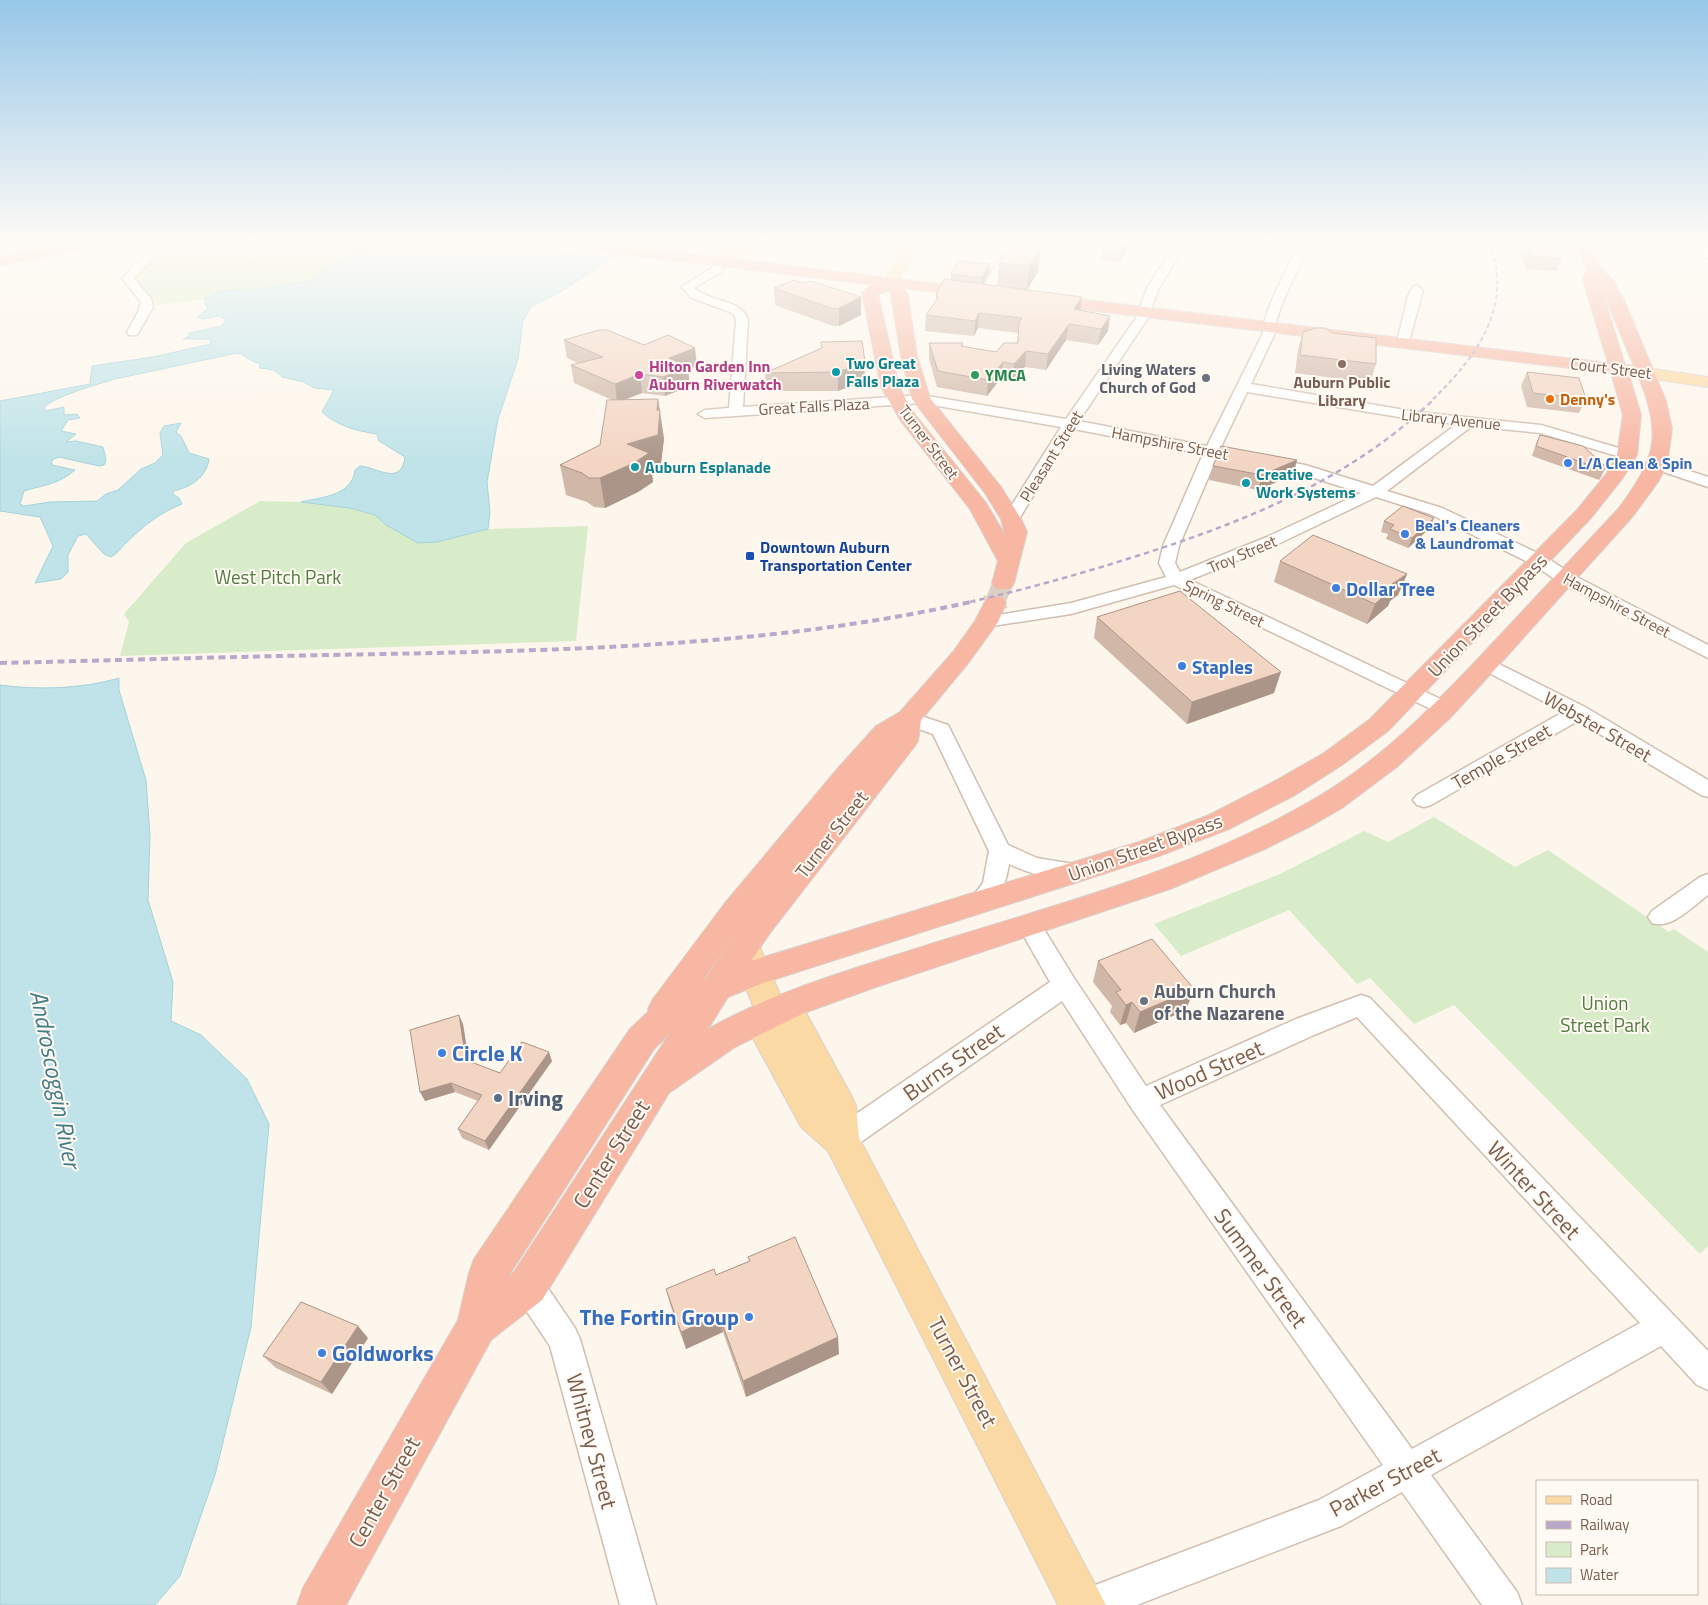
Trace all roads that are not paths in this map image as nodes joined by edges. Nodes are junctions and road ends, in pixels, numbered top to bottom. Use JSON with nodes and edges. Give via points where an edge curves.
{"nodes":[{"id":1,"x":144,"y":314,"type":"edge"},
{"id":2,"x":740,"y":314,"type":"edge"},
{"id":3,"x":874,"y":314,"type":"edge"},
{"id":4,"x":903,"y":314,"type":"edge"},
{"id":5,"x":1142,"y":314,"type":"edge"},
{"id":6,"x":1159,"y":314,"type":"edge"},
{"id":7,"x":1273,"y":314,"type":"edge"},
{"id":8,"x":1410,"y":314,"type":"edge"},
{"id":9,"x":1602,"y":314,"type":"edge"},
{"id":10,"x":1622,"y":314,"type":"edge"},
{"id":11,"x":1269,"y":326,"type":"junction"},
{"id":12,"x":133,"y":332,"type":"dead end"},
{"id":13,"x":1403,"y":342,"type":"junction"},
{"id":14,"x":1619,"y":369,"type":"junction"},
{"id":15,"x":1647,"y":373,"type":"junction"},
{"id":16,"x":1708,"y":382,"type":"edge"},
{"id":17,"x":1244,"y":387,"type":"junction"},
{"id":18,"x":921,"y":399,"type":"junction"},
{"id":19,"x":898,"y":402,"type":"junction"},
{"id":20,"x":736,"y":410,"type":"junction"},
{"id":21,"x":705,"y":414,"type":"dead end"},
{"id":22,"x":1470,"y":422,"type":"junction"},
{"id":23,"x":1070,"y":424,"type":"junction"},
{"id":24,"x":1212,"y":451,"type":"junction"},
{"id":25,"x":1626,"y":455,"type":"junction"},
{"id":26,"x":1657,"y":465,"type":"junction"},
{"id":27,"x":1708,"y":482,"type":"edge"},
{"id":28,"x":1376,"y":491,"type":"junction"},
{"id":29,"x":1011,"y":518,"type":"junction"},
{"id":30,"x":1008,"y":560,"type":"junction"},
{"id":31,"x":1540,"y":561,"type":"junction"},
{"id":32,"x":1565,"y":578,"type":"junction"},
{"id":33,"x":1176,"y":580,"type":"junction"},
{"id":34,"x":995,"y":603,"type":"junction"},
{"id":35,"x":1706,"y":648,"type":"edge"},
{"id":36,"x":1487,"y":664,"type":"junction"},
{"id":37,"x":1411,"y":693,"type":"junction"},
{"id":38,"x":1446,"y":709,"type":"junction"},
{"id":39,"x":1578,"y":712,"type":"junction"},
{"id":40,"x":909,"y":718,"type":"junction"},
{"id":41,"x":1708,"y":790,"type":"edge"},
{"id":42,"x":1424,"y":800,"type":"dead end"},
{"id":43,"x":1000,"y":851,"type":"junction"},
{"id":44,"x":1076,"y":872,"type":"junction"},
{"id":45,"x":1708,"y":883,"type":"edge"},
{"id":46,"x":980,"y":903,"type":"junction"},
{"id":47,"x":732,"y":916,"type":"junction"},
{"id":48,"x":1660,"y":917,"type":"dead end"},
{"id":49,"x":1029,"y":924,"type":"junction"},
{"id":50,"x":750,"y":960,"type":"junction"},
{"id":51,"x":1065,"y":985,"type":"junction"},
{"id":52,"x":717,"y":986,"type":"junction"},
{"id":53,"x":1361,"y":1005,"type":"joint"},
{"id":54,"x":772,"y":1013,"type":"junction"},
{"id":55,"x":642,"y":1039,"type":"junction"},
{"id":56,"x":656,"y":1083,"type":"junction"},
{"id":57,"x":1141,"y":1101,"type":"junction"},
{"id":58,"x":841,"y":1140,"type":"junction"},
{"id":59,"x":528,"y":1286,"type":"junction"},
{"id":60,"x":477,"y":1326,"type":"junction"},
{"id":61,"x":1664,"y":1327,"type":"junction"},
{"id":62,"x":1708,"y":1374,"type":"edge"},
{"id":63,"x":1406,"y":1471,"type":"junction"},
{"id":64,"x":320,"y":1605,"type":"edge"},
{"id":65,"x":638,"y":1605,"type":"edge"},
{"id":66,"x":1083,"y":1605,"type":"edge"},
{"id":67,"x":1090,"y":1605,"type":"edge"},
{"id":68,"x":1504,"y":1605,"type":"edge"}],
"edges":[{"from":1,"to":12,"type":"street"},
{"from":2,"to":20,"type":"street","name":"Great Falls Plaza"},
{"from":3,"to":19,"type":"highway","name":"Turner Street","via":[[890,387]]},
{"from":4,"to":18,"type":"highway","name":"Turner Street","via":[[909,356]]},
{"from":5,"to":23,"type":"street","name":"Pleasant Street"},
{"from":6,"to":11,"type":"highway","name":"Court Street"},
{"from":7,"to":11,"type":"street","name":"Spring Street"},
{"from":8,"to":13,"type":"street"},
{"from":9,"to":14,"type":"highway","name":"Union Street Bypass"},
{"from":10,"to":15,"type":"highway","name":"Union Street Bypass"},
{"from":11,"to":13,"type":"highway","name":"Court Street"},
{"from":11,"to":17,"type":"street","name":"Spring Street","via":[[1269,333]]},
{"from":13,"to":14,"type":"highway","name":"Court Street"},
{"from":14,"to":15,"type":"highway","name":"Court Street"},
{"from":14,"to":25,"type":"highway","name":"Union Street Bypass","via":[[1632,415]]},
{"from":15,"to":16,"type":"main road","name":"Court Street"},
{"from":15,"to":26,"type":"highway","name":"Union Street Bypass","via":[[1663,429]]},
{"from":17,"to":22,"type":"street","name":"Library Avenue"},
{"from":17,"to":24,"type":"street","name":"Spring Street"},
{"from":18,"to":19,"type":"street","name":"Great Falls Plaza"},
{"from":18,"to":23,"type":"street","name":"Hampshire Street"},
{"from":18,"to":29,"type":"highway","name":"Turner Street","via":[[994,491]]},
{"from":19,"to":20,"type":"street","name":"Great Falls Plaza"},
{"from":19,"to":30,"type":"highway","name":"Turner Street","via":[[980,507]]},
{"from":20,"to":21,"type":"street","name":"Great Falls Plaza"},
{"from":22,"to":25,"type":"street","name":"Library Avenue","via":[[1541,429]]},
{"from":22,"to":28,"type":"street","name":"Troy Street"},
{"from":23,"to":24,"type":"street","name":"Hampshire Street"},
{"from":23,"to":29,"type":"street","name":"Pleasant Street"},
{"from":24,"to":28,"type":"street","name":"Hampshire Street","via":[[1304,470]]},
{"from":24,"to":33,"type":"street","name":"Spring Street","via":[[1171,546],[1167,563]]},
{"from":25,"to":31,"type":"highway","name":"Union Street Bypass","via":[[1615,475],[1584,514]]},
{"from":26,"to":27,"type":"street"},
{"from":26,"to":32,"type":"highway","name":"Union Street Bypass","via":[[1626,512]]},
{"from":28,"to":31,"type":"street","name":"Hampshire Street","via":[[1436,510]]},
{"from":28,"to":33,"type":"street","name":"Troy Street","via":[[1240,556]]},
{"from":29,"to":30,"type":"highway","name":"Turner Street","via":[[1016,532]]},
{"from":30,"to":34,"type":"highway","name":"Turner Street"},
{"from":31,"to":32,"type":"street","name":"Hampshire Street"},
{"from":31,"to":37,"type":"highway","name":"Union Street Bypass"},
{"from":32,"to":35,"type":"street","name":"Hampshire Street"},
{"from":32,"to":36,"type":"highway","name":"Union Street Bypass"},
{"from":33,"to":34,"type":"street","name":"Troy Street","via":[[1050,613]]},
{"from":33,"to":37,"type":"street","name":"Spring Street"},
{"from":34,"to":40,"type":"highway","name":"Turner Street"},
{"from":36,"to":38,"type":"highway","name":"Union Street Bypass"},
{"from":36,"to":39,"type":"street","name":"Webster Street"},
{"from":37,"to":38,"type":"street","name":"Spring Street"},
{"from":37,"to":44,"type":"highway","name":"Union Street Bypass","via":[[1379,725],[1333,759],[1285,788],[1219,822]]},
{"from":38,"to":49,"type":"highway","name":"Union Street Bypass","via":[[1408,745],[1354,787],[1303,818],[1245,847],[1169,877]]},
{"from":39,"to":41,"type":"street","name":"Webster Street"},
{"from":39,"to":42,"type":"street","name":"Temple Street"},
{"from":40,"to":43,"type":"street","via":[[941,730]]},
{"from":40,"to":47,"type":"highway","name":"Turner Street","via":[[885,732]]},
{"from":40,"to":50,"type":"highway","name":"Turner Street","via":[[905,741]]},
{"from":43,"to":44,"type":"street","via":[[1032,866]]},
{"from":43,"to":46,"type":"street","via":[[994,885]]},
{"from":44,"to":46,"type":"highway","name":"Union Street Bypass"},
{"from":45,"to":48,"type":"street"},
{"from":46,"to":50,"type":"highway","name":"Union Street Bypass"},
{"from":47,"to":50,"type":"main road","name":"Turner Street"},
{"from":47,"to":55,"type":"highway","name":"Turner Street"},
{"from":49,"to":51,"type":"street","name":"Summer Street"},
{"from":49,"to":54,"type":"highway","name":"Union Street Bypass","via":[[820,993]]},
{"from":50,"to":52,"type":"highway","name":"Union Street Bypass"},
{"from":50,"to":54,"type":"main road","name":"Turner Street"},
{"from":51,"to":57,"type":"street","name":"Summer Street"},
{"from":51,"to":58,"type":"street","name":"Burns Street"},
{"from":52,"to":55,"type":"highway","name":"Center Street","via":[[678,1006]]},
{"from":52,"to":56,"type":"highway"},
{"from":53,"to":57,"type":"street","name":"Wood Street"},
{"from":53,"to":61,"type":"street","name":"Winter Street"},
{"from":54,"to":56,"type":"highway","name":"Center Street","via":[[724,1037]]},
{"from":54,"to":58,"type":"main road","name":"Turner Street","via":[[767,1033],[813,1116]]},
{"from":55,"to":60,"type":"highway","name":"Center Street","via":[[488,1273]]},
{"from":56,"to":59,"type":"highway","name":"Center Street"},
{"from":57,"to":63,"type":"street","name":"Summer Street"},
{"from":58,"to":66,"type":"main road","name":"Turner Street"},
{"from":59,"to":60,"type":"highway","name":"Center Street"},
{"from":59,"to":65,"type":"street","name":"Whitney Street","via":[[564,1339]]},
{"from":60,"to":64,"type":"highway","name":"Center Street"},
{"from":61,"to":62,"type":"street","name":"Winter Street"},
{"from":61,"to":63,"type":"street","name":"Parker Street"},
{"from":63,"to":67,"type":"street","name":"Parker Street","via":[[1329,1514]]},
{"from":63,"to":68,"type":"street","name":"Summer Street"}]}
